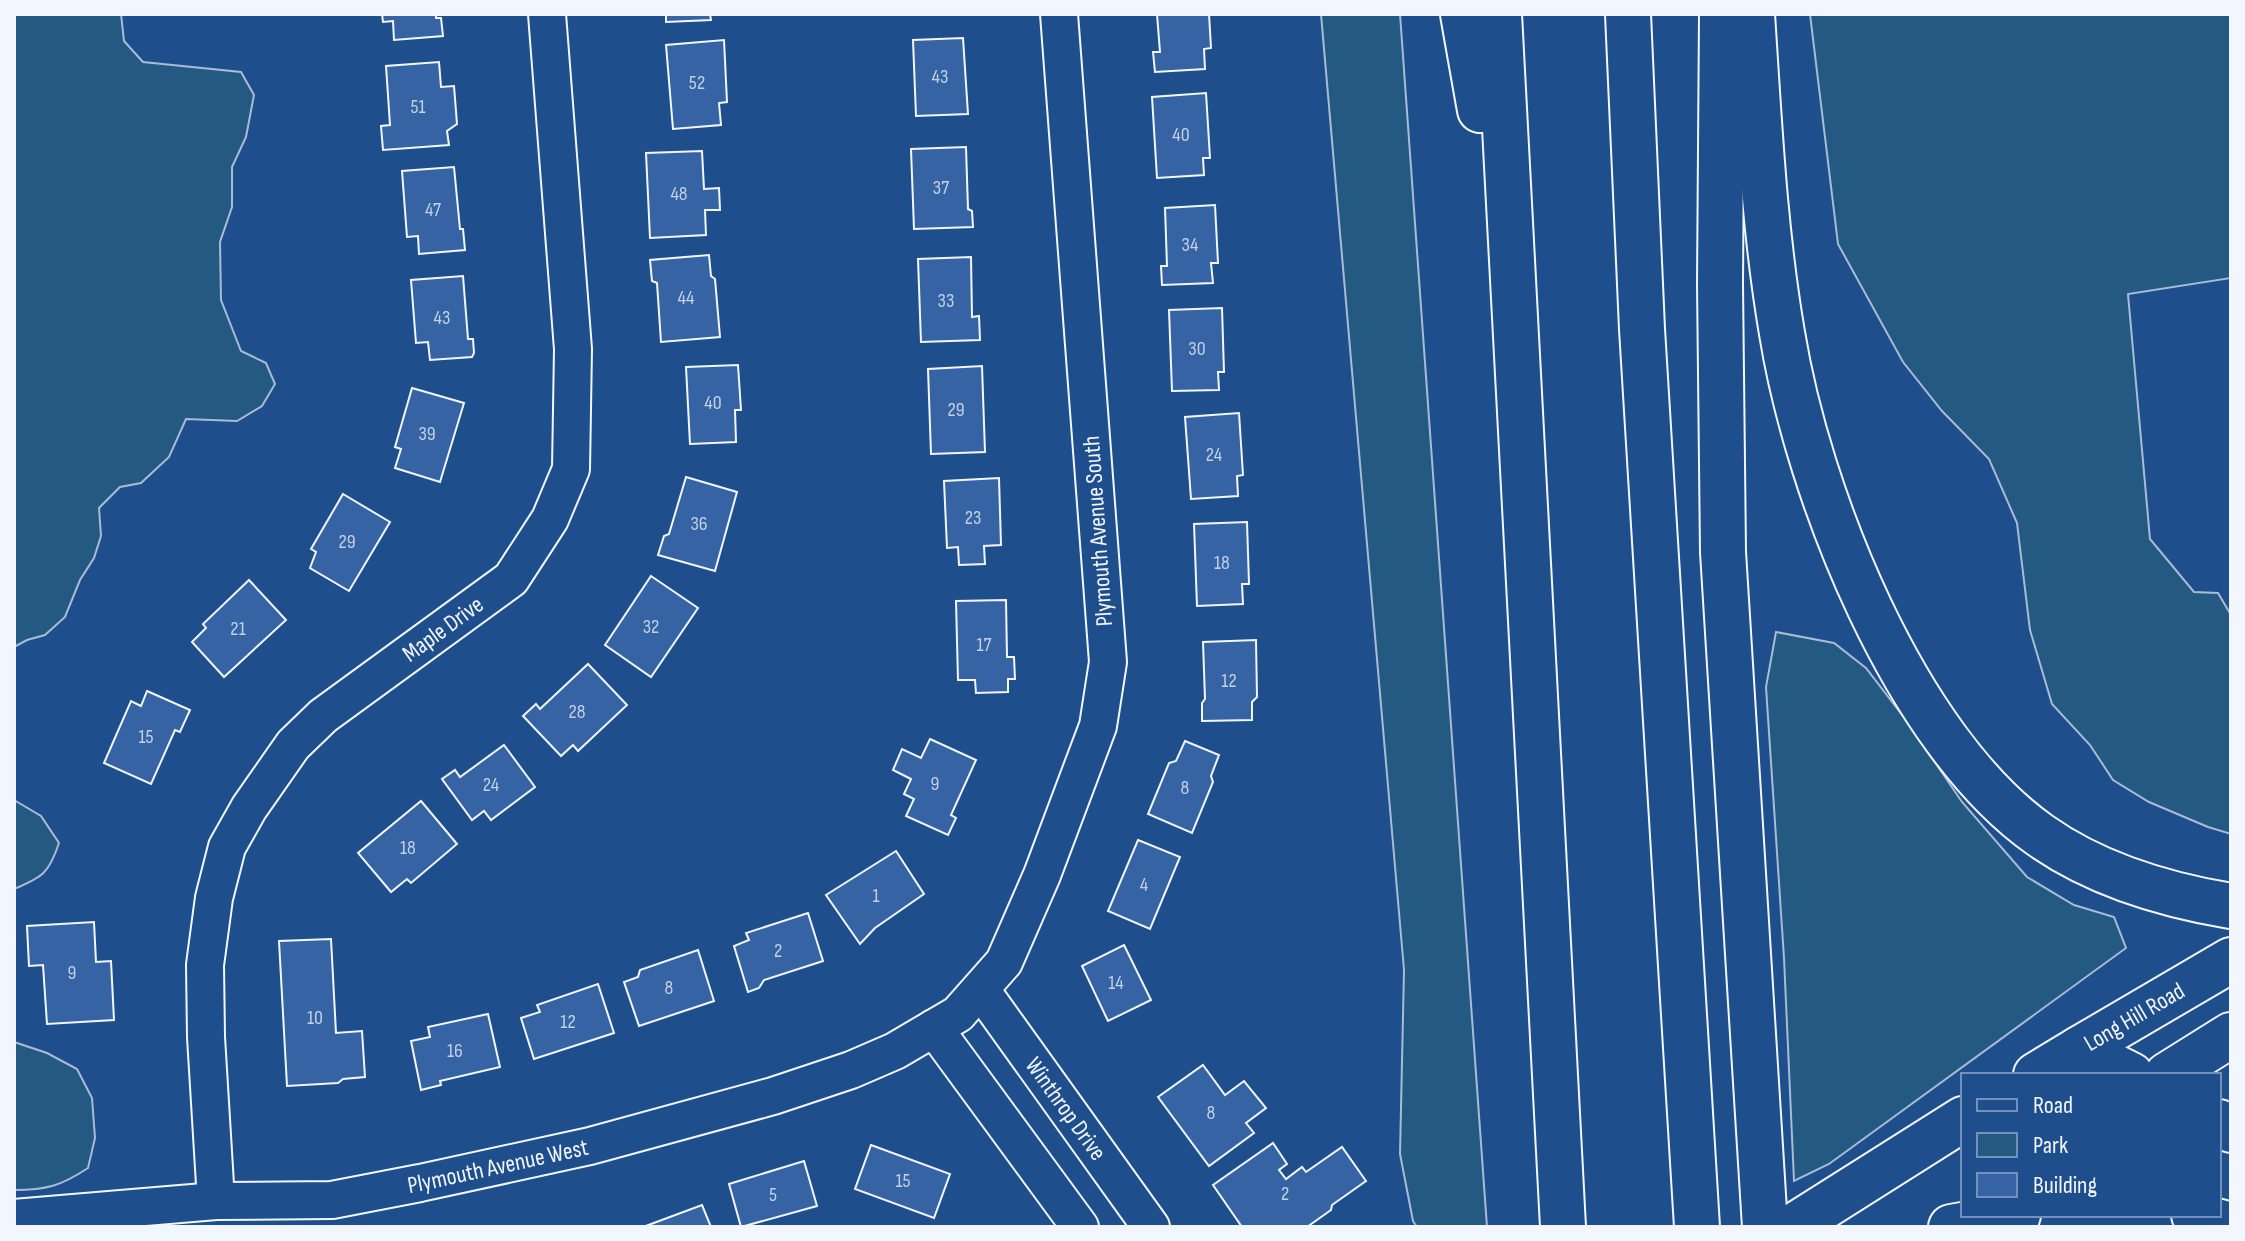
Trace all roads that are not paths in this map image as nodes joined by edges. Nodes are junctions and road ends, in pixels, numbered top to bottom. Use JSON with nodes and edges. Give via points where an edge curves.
{"nodes":[{"id":1,"x":547,"y":14,"type":"edge"},
{"id":2,"x":1059,"y":14,"type":"edge"},
{"id":3,"x":1463,"y":14,"type":"edge"},
{"id":4,"x":1499,"y":14,"type":"edge"},
{"id":5,"x":1628,"y":14,"type":"edge"},
{"id":6,"x":1722,"y":14,"type":"edge"},
{"id":7,"x":1752,"y":14,"type":"edge"},
{"id":8,"x":1512,"y":285,"type":"junction"},
{"id":9,"x":2231,"y":906,"type":"edge"},
{"id":10,"x":2231,"y":960,"type":"edge"},
{"id":11,"x":958,"y":1011,"type":"junction"},
{"id":12,"x":2231,"y":1035,"type":"edge"},
{"id":13,"x":2079,"y":1049,"type":"junction"},
{"id":14,"x":2039,"y":1073,"type":"edge"},
{"id":15,"x":2127,"y":1073,"type":"edge"},
{"id":16,"x":2170,"y":1073,"type":"edge"},
{"id":17,"x":1961,"y":1120,"type":"edge"},
{"id":18,"x":216,"y":1201,"type":"junction"},
{"id":19,"x":1961,"y":1206,"type":"edge"},
{"id":20,"x":333,"y":1213,"type":"edge"},
{"id":21,"x":2007,"y":1217,"type":"edge"},
{"id":22,"x":2201,"y":1217,"type":"edge"},
{"id":23,"x":14,"y":1218,"type":"edge"},
{"id":24,"x":2231,"y":1225,"type":"edge"},
{"id":25,"x":1080,"y":1227,"type":"edge"},
{"id":26,"x":1151,"y":1227,"type":"edge"},
{"id":27,"x":1563,"y":1227,"type":"edge"},
{"id":28,"x":1697,"y":1227,"type":"edge"},
{"id":29,"x":1765,"y":1227,"type":"edge"},
{"id":30,"x":1792,"y":1227,"type":"edge"},
{"id":31,"x":1929,"y":1227,"type":"edge"},
{"id":32,"x":1951,"y":1227,"type":"edge"}],
"edges":[{"from":1,"to":18,"type":"street","name":"Maple Drive","via":[[573,349],[571,469],[550,519],[511,579],[323,716],[293,745],[227,847],[205,965]]},
{"from":2,"to":11,"type":"street","name":"Plymouth Avenue South","via":[[1108,662],[1098,726],[1042,875],[1004,962]]},
{"from":3,"to":8,"type":"main road"},
{"from":4,"to":8,"type":"main road"},
{"from":5,"to":28,"type":"main road"},
{"from":6,"to":29,"type":"main road","via":[[1723,552]]},
{"from":7,"to":9,"type":"main road","via":[[1782,335],[1832,518],[1883,634],[1968,767],[2040,835],[2114,875]]},
{"from":8,"to":27,"type":"main road"},
{"from":10,"to":13,"type":"main road","name":"Long Hill Road"},
{"from":11,"to":20,"type":"street","name":"Plymouth Avenue West","via":[[895,1051],[773,1096]]},
{"from":11,"to":25,"type":"street"},
{"from":11,"to":26,"type":"street","name":"Winthrop Drive"},
{"from":12,"to":16,"type":"main road"},
{"from":13,"to":14,"type":"main road","name":"Long Hill Road"},
{"from":13,"to":15,"type":"main road"},
{"from":17,"to":30,"type":"main road"},
{"from":18,"to":20,"type":"street","name":"Plymouth Avenue West"},
{"from":18,"to":23,"type":"street","name":"Plymouth Avenue West"},
{"from":19,"to":31,"type":"main road"},
{"from":21,"to":32,"type":"main road"},
{"from":22,"to":24,"type":"main road"}]}
